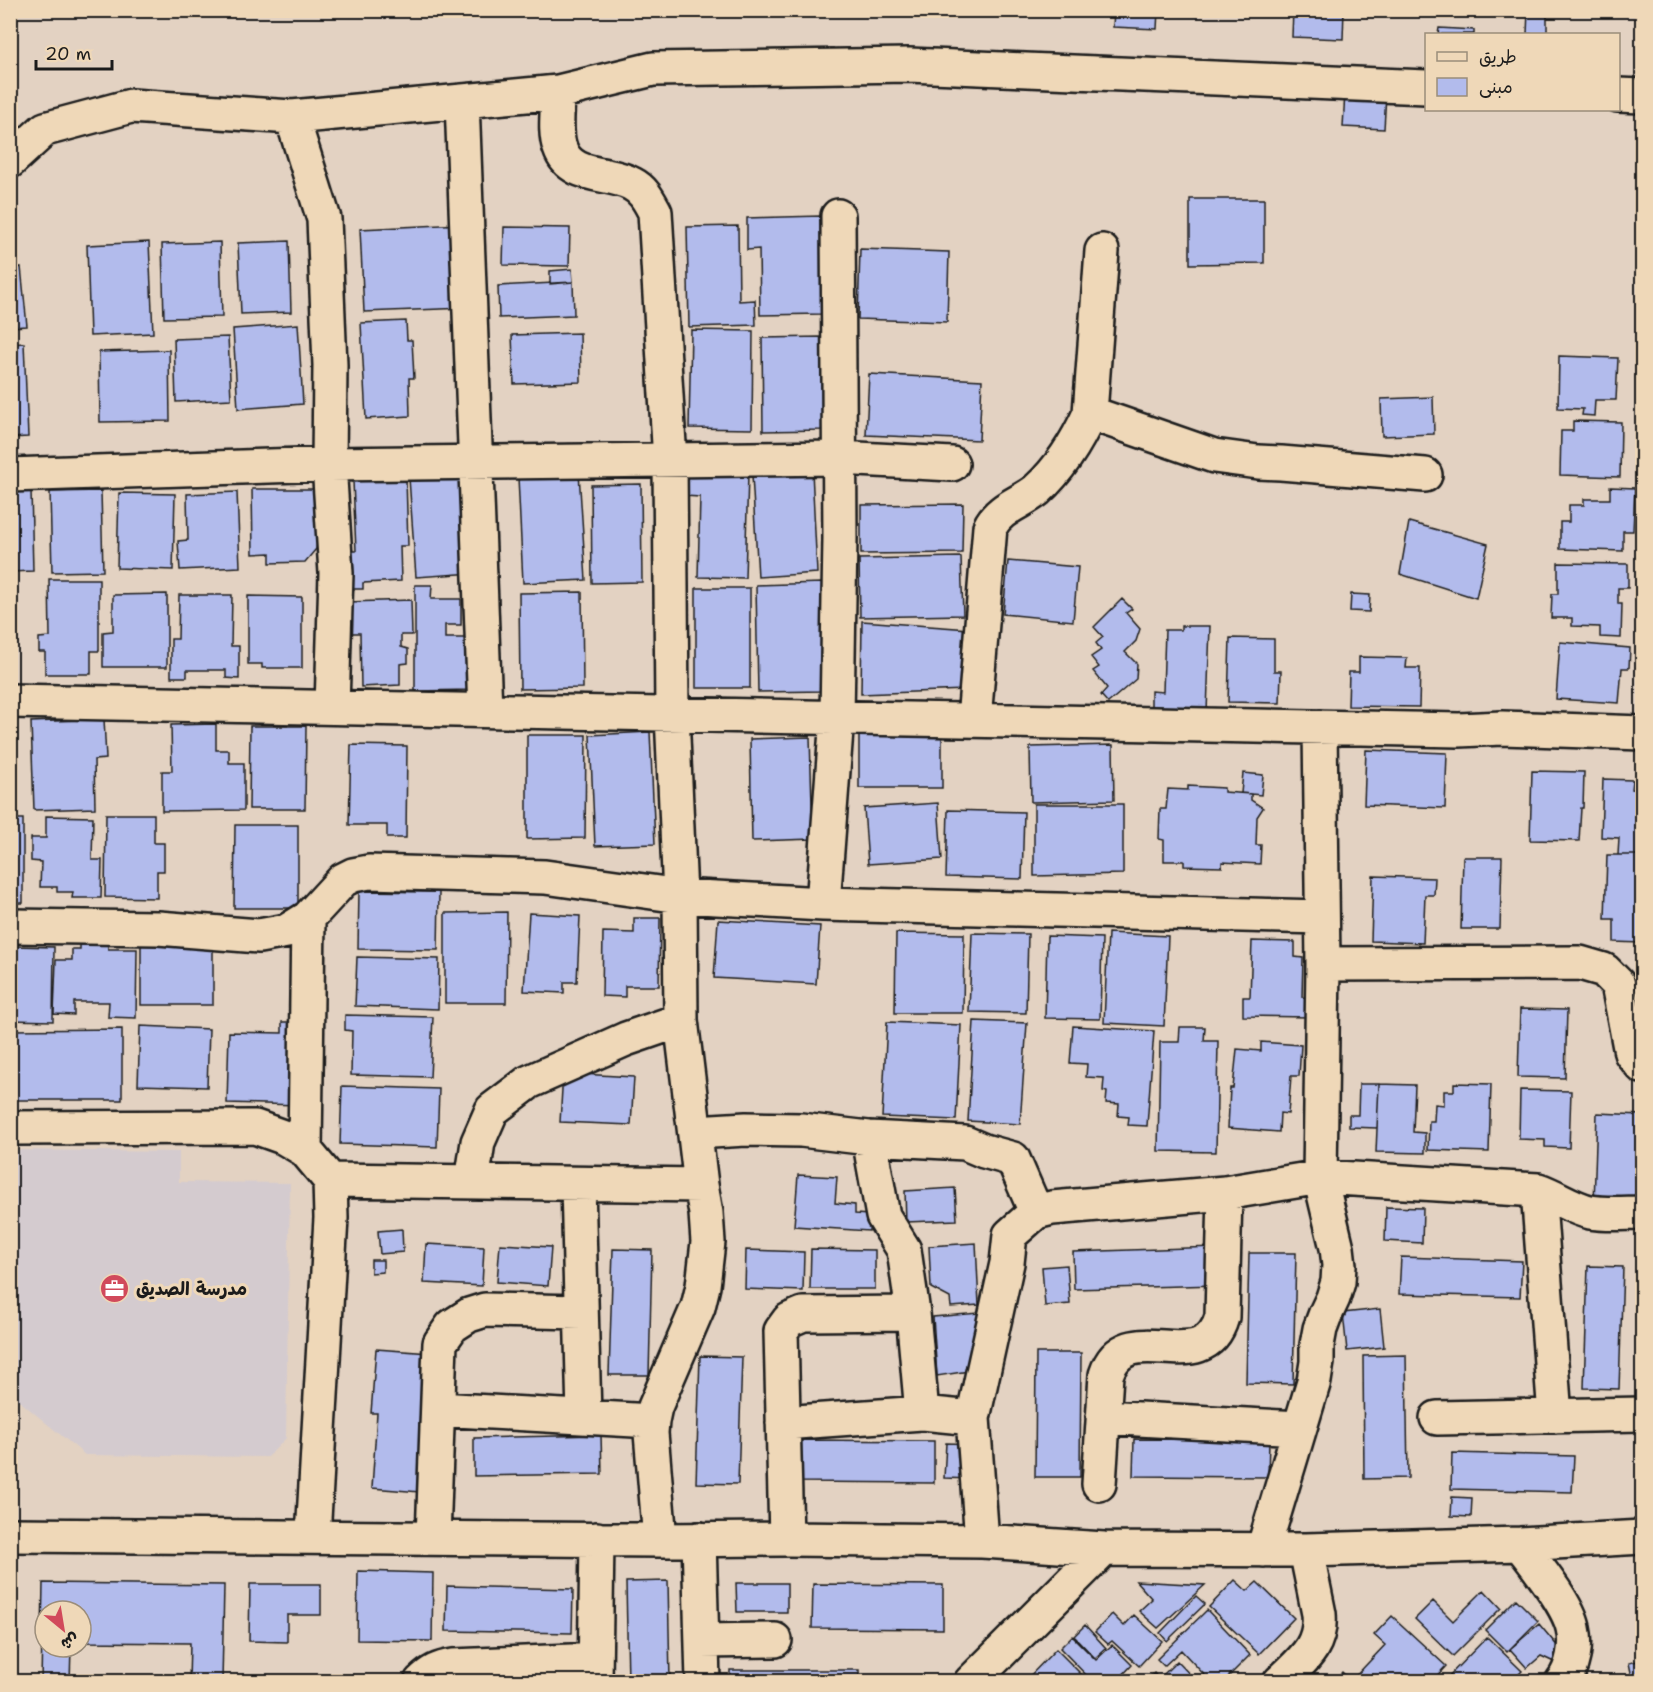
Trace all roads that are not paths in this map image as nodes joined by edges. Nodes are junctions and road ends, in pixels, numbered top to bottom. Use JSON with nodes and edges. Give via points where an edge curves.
{"nodes":[{"id":1,"x":1425,"y":87,"type":"edge"},
{"id":2,"x":558,"y":92,"type":"junction"},
{"id":3,"x":1620,"y":95,"type":"edge"},
{"id":4,"x":1642,"y":96,"type":"edge"},
{"id":5,"x":462,"y":101,"type":"junction"},
{"id":6,"x":292,"y":117,"type":"junction"},
{"id":7,"x":10,"y":161,"type":"edge"},
{"id":8,"x":838,"y":216,"type":"dead end"},
{"id":9,"x":1102,"y":251,"type":"dead end"},
{"id":10,"x":1090,"y":413,"type":"junction"},
{"id":11,"x":839,"y":459,"type":"junction"},
{"id":12,"x":670,"y":461,"type":"junction"},
{"id":13,"x":476,"y":463,"type":"junction"},
{"id":14,"x":329,"y":464,"type":"junction"},
{"id":15,"x":951,"y":464,"type":"dead end"},
{"id":16,"x":10,"y":475,"type":"edge"},
{"id":17,"x":1425,"y":475,"type":"dead end"},
{"id":18,"x":10,"y":701,"type":"edge"},
{"id":19,"x":332,"y":707,"type":"junction"},
{"id":20,"x":485,"y":710,"type":"junction"},
{"id":21,"x":672,"y":714,"type":"junction"},
{"id":22,"x":837,"y":717,"type":"junction"},
{"id":23,"x":974,"y":720,"type":"junction"},
{"id":24,"x":1320,"y":727,"type":"junction"},
{"id":25,"x":1642,"y":733,"type":"edge"},
{"id":26,"x":680,"y":896,"type":"junction"},
{"id":27,"x":823,"y":904,"type":"junction"},
{"id":28,"x":1322,"y":917,"type":"junction"},
{"id":29,"x":308,"y":918,"type":"junction"},
{"id":30,"x":10,"y":926,"type":"edge"},
{"id":31,"x":1323,"y":964,"type":"junction"},
{"id":32,"x":681,"y":1020,"type":"junction"},
{"id":33,"x":1642,"y":1066,"type":"edge"},
{"id":34,"x":10,"y":1128,"type":"edge"},
{"id":35,"x":694,"y":1132,"type":"junction"},
{"id":36,"x":869,"y":1138,"type":"junction"},
{"id":37,"x":305,"y":1150,"type":"junction"},
{"id":38,"x":1320,"y":1177,"type":"junction"},
{"id":39,"x":330,"y":1180,"type":"junction"},
{"id":40,"x":472,"y":1182,"type":"junction"},
{"id":41,"x":578,"y":1184,"type":"junction"},
{"id":42,"x":701,"y":1185,"type":"junction"},
{"id":43,"x":1538,"y":1190,"type":"junction"},
{"id":44,"x":1225,"y":1193,"type":"junction"},
{"id":45,"x":1036,"y":1212,"type":"junction"},
{"id":46,"x":1642,"y":1213,"type":"edge"},
{"id":47,"x":1642,"y":1231,"type":"edge"},
{"id":48,"x":581,"y":1312,"type":"junction"},
{"id":49,"x":913,"y":1313,"type":"junction"},
{"id":50,"x":438,"y":1409,"type":"junction"},
{"id":51,"x":922,"y":1413,"type":"junction"},
{"id":52,"x":1642,"y":1414,"type":"edge"},
{"id":53,"x":1555,"y":1416,"type":"junction"},
{"id":54,"x":584,"y":1417,"type":"junction"},
{"id":55,"x":1103,"y":1417,"type":"junction"},
{"id":56,"x":973,"y":1418,"type":"junction"},
{"id":57,"x":1437,"y":1418,"type":"dead end"},
{"id":58,"x":652,"y":1421,"type":"junction"},
{"id":59,"x":783,"y":1423,"type":"junction"},
{"id":60,"x":1299,"y":1428,"type":"junction"},
{"id":61,"x":1099,"y":1484,"type":"dead end"},
{"id":62,"x":10,"y":1535,"type":"edge"},
{"id":63,"x":313,"y":1537,"type":"junction"},
{"id":64,"x":1642,"y":1537,"type":"edge"},
{"id":65,"x":433,"y":1538,"type":"junction"},
{"id":66,"x":597,"y":1539,"type":"junction"},
{"id":67,"x":699,"y":1539,"type":"junction"},
{"id":68,"x":786,"y":1539,"type":"junction"},
{"id":69,"x":660,"y":1540,"type":"junction"},
{"id":70,"x":982,"y":1541,"type":"junction"},
{"id":71,"x":1521,"y":1544,"type":"junction"},
{"id":72,"x":1104,"y":1549,"type":"junction"},
{"id":73,"x":1263,"y":1550,"type":"junction"},
{"id":74,"x":1306,"y":1550,"type":"junction"},
{"id":75,"x":775,"y":1640,"type":"dead end"},
{"id":76,"x":702,"y":1641,"type":"junction"},
{"id":77,"x":595,"y":1671,"type":"edge"},
{"id":78,"x":421,"y":1682,"type":"edge"},
{"id":79,"x":703,"y":1682,"type":"edge"},
{"id":80,"x":970,"y":1682,"type":"edge"},
{"id":81,"x":1280,"y":1682,"type":"edge"},
{"id":82,"x":1562,"y":1682,"type":"edge"}],
"edges":[{"from":1,"to":2,"type":"street","via":[[909,65],[653,69]]},
{"from":2,"to":5,"type":"street"},
{"from":2,"to":12,"type":"street","via":[[557,133],[567,161],[578,169],[634,184],[656,212]]},
{"from":3,"to":4,"type":"street"},
{"from":5,"to":6,"type":"street"},
{"from":5,"to":13,"type":"street"},
{"from":6,"to":7,"type":"street","via":[[131,106],[45,129]]},
{"from":6,"to":14,"type":"street","via":[[324,219],[330,364]]},
{"from":8,"to":11,"type":"street"},
{"from":9,"to":10,"type":"street"},
{"from":10,"to":17,"type":"street","via":[[1214,456]]},
{"from":10,"to":23,"type":"street","via":[[1081,434],[1054,473],[1028,496],[1000,512],[990,527]]},
{"from":11,"to":12,"type":"street"},
{"from":11,"to":15,"type":"street"},
{"from":11,"to":22,"type":"street"},
{"from":12,"to":13,"type":"street"},
{"from":12,"to":21,"type":"street"},
{"from":13,"to":14,"type":"street"},
{"from":13,"to":20,"type":"street"},
{"from":14,"to":16,"type":"street"},
{"from":14,"to":19,"type":"street","via":[[336,573]]},
{"from":18,"to":19,"type":"street"},
{"from":19,"to":20,"type":"street"},
{"from":20,"to":21,"type":"street"},
{"from":21,"to":22,"type":"street"},
{"from":21,"to":26,"type":"street"},
{"from":22,"to":23,"type":"street"},
{"from":22,"to":27,"type":"street"},
{"from":23,"to":24,"type":"street"},
{"from":24,"to":25,"type":"street"},
{"from":24,"to":28,"type":"street"},
{"from":26,"to":27,"type":"street"},
{"from":26,"to":29,"type":"street","via":[[545,877],[369,872],[343,880]]},
{"from":26,"to":32,"type":"street"},
{"from":27,"to":28,"type":"street"},
{"from":28,"to":31,"type":"street"},
{"from":29,"to":30,"type":"street","via":[[287,931],[259,936],[158,928]]},
{"from":29,"to":37,"type":"street"},
{"from":31,"to":33,"type":"street","via":[[1580,963],[1604,970],[1618,984],[1631,1053]]},
{"from":31,"to":38,"type":"street"},
{"from":32,"to":35,"type":"street"},
{"from":32,"to":40,"type":"street","via":[[626,1039],[529,1082],[510,1096],[492,1110],[478,1142]]},
{"from":34,"to":37,"type":"street","via":[[255,1127]]},
{"from":35,"to":36,"type":"street","via":[[801,1130]]},
{"from":35,"to":42,"type":"street"},
{"from":36,"to":45,"type":"street","via":[[965,1143],[1013,1159]]},
{"from":36,"to":49,"type":"street","via":[[883,1216],[904,1250]]},
{"from":37,"to":39,"type":"street"},
{"from":38,"to":43,"type":"street"},
{"from":38,"to":44,"type":"street"},
{"from":38,"to":60,"type":"street","via":[[1337,1248],[1338,1282],[1320,1329],[1314,1381]]},
{"from":39,"to":40,"type":"street"},
{"from":39,"to":63,"type":"street"},
{"from":40,"to":41,"type":"street"},
{"from":41,"to":42,"type":"street"},
{"from":41,"to":48,"type":"street"},
{"from":42,"to":58,"type":"street","via":[[708,1242],[703,1286]]},
{"from":43,"to":46,"type":"street","via":[[1590,1212]]},
{"from":43,"to":53,"type":"street"},
{"from":44,"to":45,"type":"street"},
{"from":44,"to":55,"type":"street","via":[[1220,1326],[1209,1341],[1193,1347],[1131,1347],[1118,1354],[1106,1375]]},
{"from":45,"to":56,"type":"street","via":[[1010,1235]]},
{"from":46,"to":47,"type":"street"},
{"from":48,"to":50,"type":"street","via":[[485,1310],[452,1326],[440,1343]]},
{"from":48,"to":54,"type":"street"},
{"from":49,"to":51,"type":"street"},
{"from":49,"to":59,"type":"street","via":[[803,1314],[789,1320],[781,1331]]},
{"from":50,"to":54,"type":"street"},
{"from":50,"to":65,"type":"street"},
{"from":51,"to":56,"type":"street"},
{"from":51,"to":59,"type":"street"},
{"from":52,"to":53,"type":"street"},
{"from":53,"to":57,"type":"street"},
{"from":54,"to":58,"type":"street"},
{"from":55,"to":60,"type":"street"},
{"from":55,"to":61,"type":"street"},
{"from":56,"to":70,"type":"street"},
{"from":58,"to":69,"type":"street"},
{"from":59,"to":68,"type":"street"},
{"from":60,"to":73,"type":"street"},
{"from":62,"to":63,"type":"street"},
{"from":63,"to":65,"type":"street"},
{"from":64,"to":71,"type":"street"},
{"from":65,"to":66,"type":"street"},
{"from":66,"to":69,"type":"street"},
{"from":66,"to":77,"type":"street"},
{"from":67,"to":68,"type":"street"},
{"from":67,"to":69,"type":"street"},
{"from":67,"to":76,"type":"street"},
{"from":68,"to":70,"type":"street"},
{"from":70,"to":72,"type":"street"},
{"from":71,"to":74,"type":"street"},
{"from":71,"to":82,"type":"street","via":[[1562,1603],[1573,1627],[1575,1650]]},
{"from":72,"to":73,"type":"street"},
{"from":72,"to":80,"type":"street"},
{"from":73,"to":74,"type":"street"},
{"from":74,"to":81,"type":"street","via":[[1319,1614],[1318,1635],[1307,1655]]},
{"from":75,"to":76,"type":"street"},
{"from":76,"to":79,"type":"street"},
{"from":77,"to":78,"type":"street","via":[[453,1666],[440,1668]]}]}
